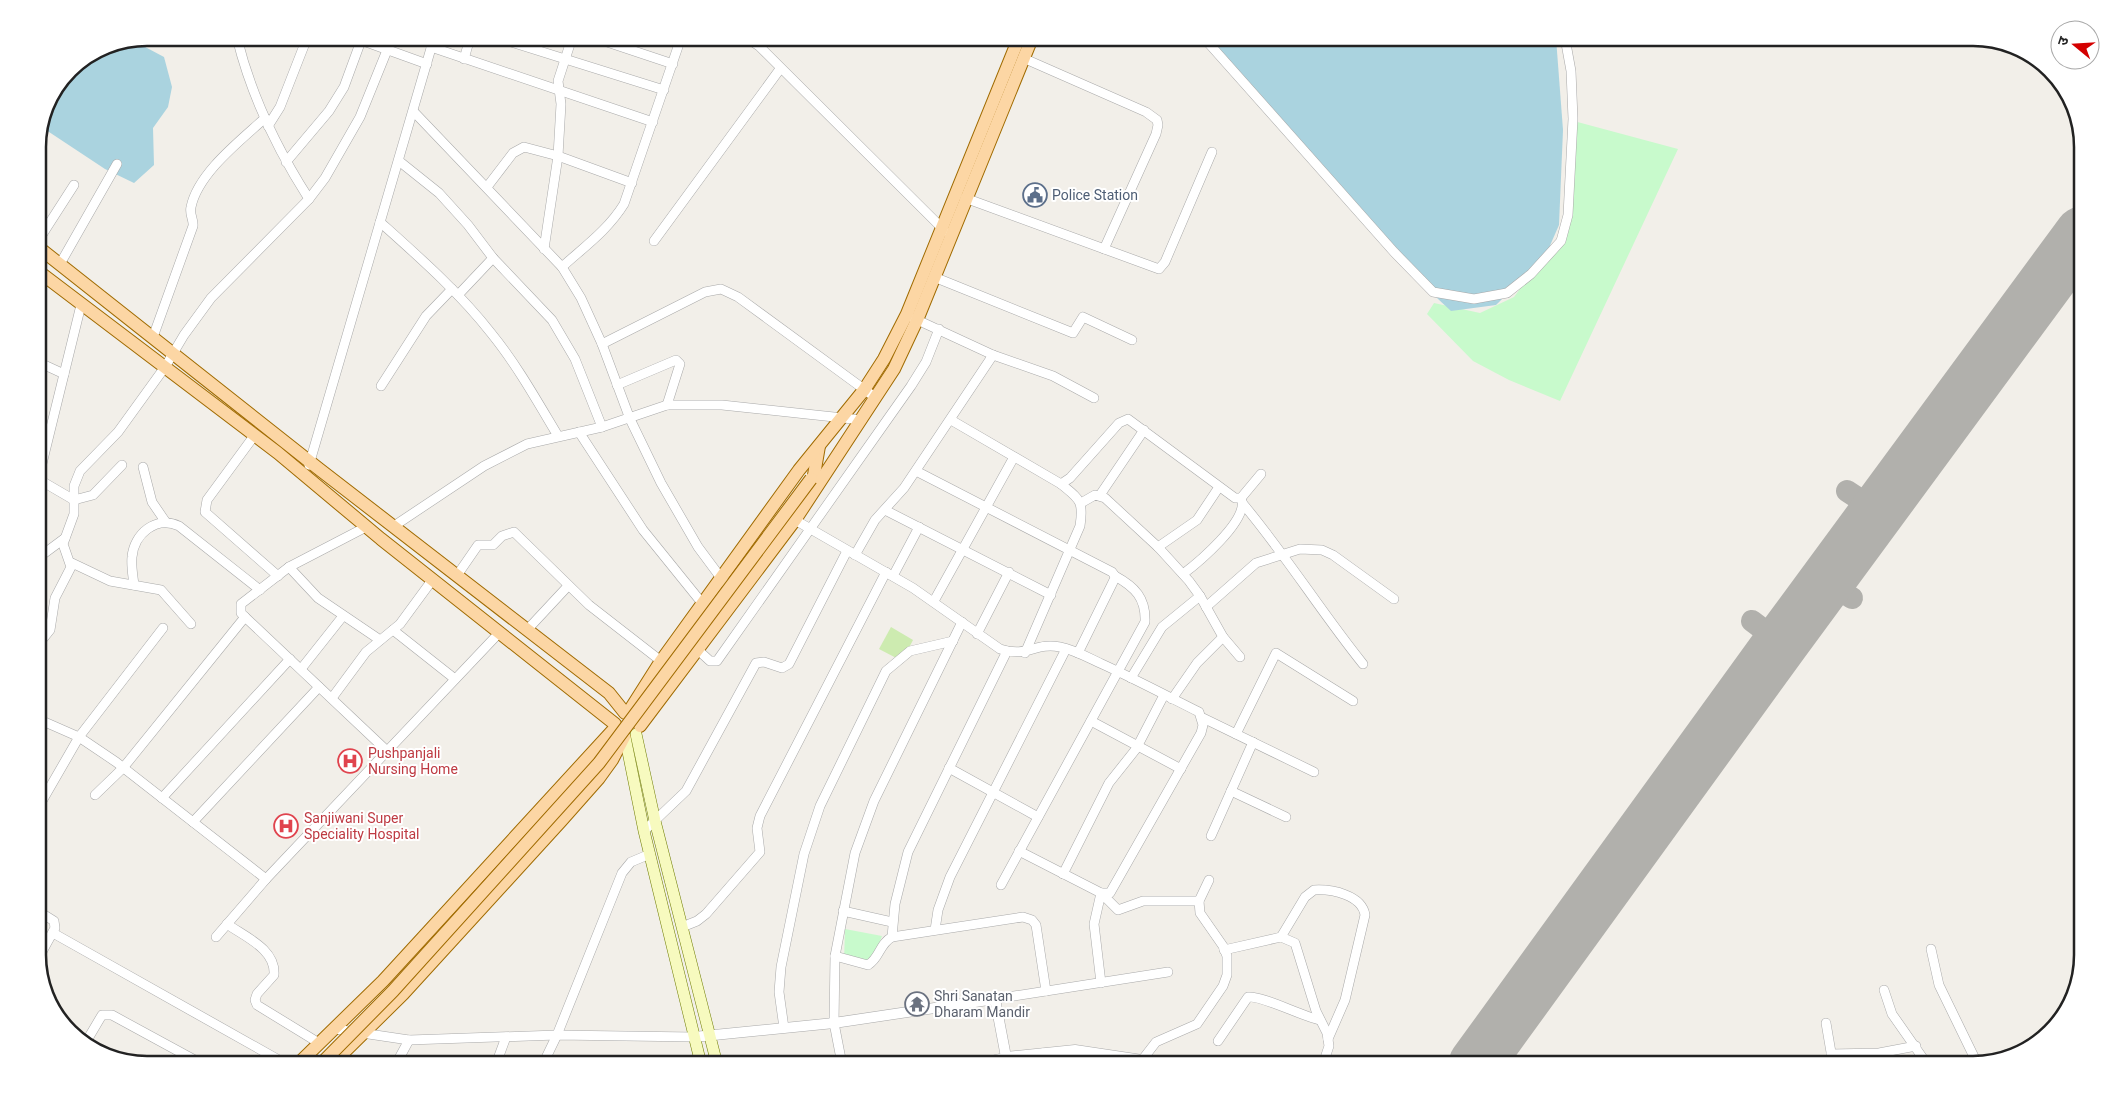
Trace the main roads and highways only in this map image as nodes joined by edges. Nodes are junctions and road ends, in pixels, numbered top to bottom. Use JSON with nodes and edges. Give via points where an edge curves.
{"nodes":[{"id":1,"x":1016,"y":46,"type":"edge"},
{"id":2,"x":1029,"y":46,"type":"edge"},
{"id":3,"x":976,"y":156,"type":"junction"},
{"id":4,"x":946,"y":232,"type":"junction"},
{"id":5,"x":46,"y":253,"type":"edge"},
{"id":6,"x":46,"y":278,"type":"edge"},
{"id":7,"x":912,"y":317,"type":"junction"},
{"id":8,"x":820,"y":444,"type":"junction"},
{"id":9,"x":839,"y":454,"type":"junction"},
{"id":10,"x":812,"y":478,"type":"junction"},
{"id":11,"x":627,"y":713,"type":"junction"},
{"id":12,"x":626,"y":731,"type":"junction"},
{"id":13,"x":437,"y":921,"type":"junction"},
{"id":14,"x":455,"y":936,"type":"junction"},
{"id":15,"x":306,"y":1056,"type":"edge"},
{"id":16,"x":329,"y":1056,"type":"edge"},
{"id":17,"x":340,"y":1056,"type":"edge"},
{"id":18,"x":699,"y":1056,"type":"edge"},
{"id":19,"x":715,"y":1056,"type":"edge"}],
"edges":[{"from":1,"to":3,"type":"main road"},
{"from":2,"to":3,"type":"main road"},
{"from":3,"to":4,"type":"main road"},
{"from":3,"to":4,"type":"main road","via":[[965,198]]},
{"from":4,"to":7,"type":"main road"},
{"from":4,"to":7,"type":"main road","via":[[934,277]]},
{"from":5,"to":11,"type":"main road","via":[[609,693]]},
{"from":6,"to":12,"type":"main road","via":[[305,475],[366,527]]},
{"from":7,"to":8,"type":"main road","via":[[864,390]]},
{"from":7,"to":9,"type":"main road","via":[[894,369]]},
{"from":8,"to":10,"type":"main road"},
{"from":8,"to":11,"type":"main road","via":[[702,603]]},
{"from":9,"to":10,"type":"main road"},
{"from":9,"to":12,"type":"main road","via":[[795,520],[698,650]]},
{"from":10,"to":16,"type":"main road","bridge":true,"via":[[599,763],[393,991]]},
{"from":11,"to":12,"type":"main road","via":[[619,716]]},
{"from":11,"to":12,"type":"main road","via":[[637,717]]},
{"from":12,"to":13,"type":"main road"},
{"from":12,"to":14,"type":"main road","via":[[599,778]]},
{"from":12,"to":18,"type":"main road","via":[[644,831]]},
{"from":12,"to":19,"type":"main road","via":[[655,821]]},
{"from":13,"to":14,"type":"main road"},
{"from":13,"to":15,"type":"main road","via":[[383,981]]},
{"from":14,"to":17,"type":"main road"}]}
